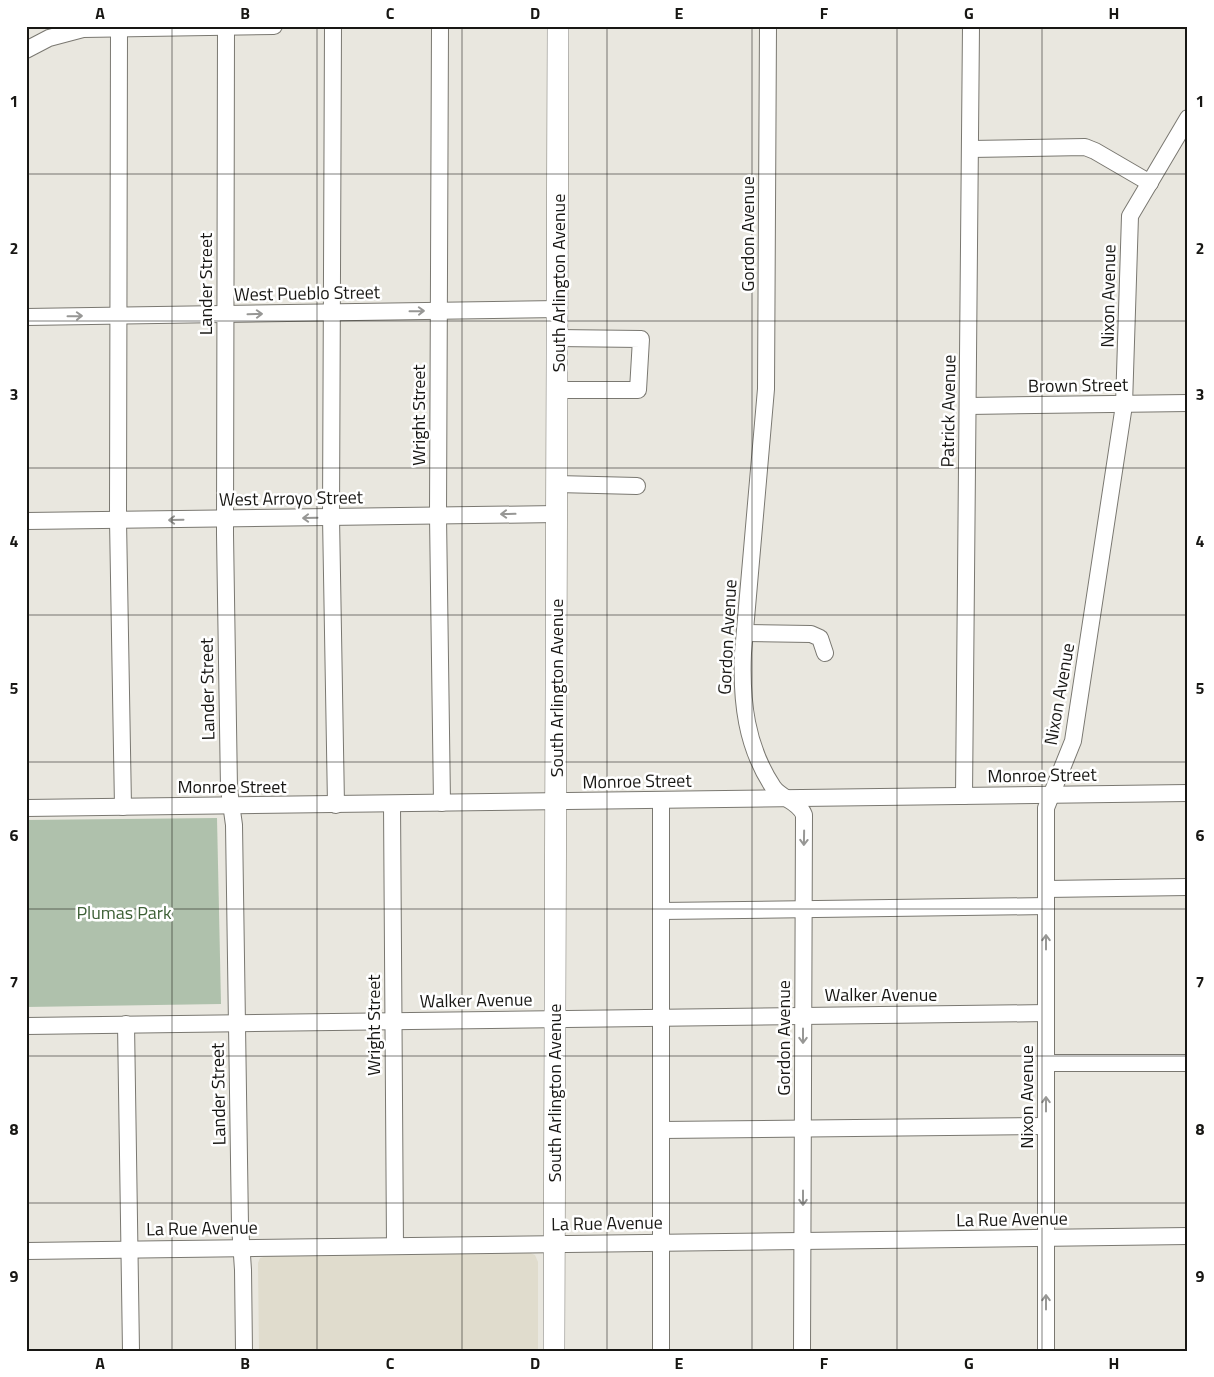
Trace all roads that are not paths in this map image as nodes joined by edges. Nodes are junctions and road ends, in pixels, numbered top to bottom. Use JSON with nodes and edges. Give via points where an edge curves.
{"nodes":[{"id":1,"x":274,"y":26,"type":"edge"},
{"id":2,"x":333,"y":26,"type":"edge"},
{"id":3,"x":440,"y":26,"type":"edge"},
{"id":4,"x":558,"y":26,"type":"edge"},
{"id":5,"x":768,"y":26,"type":"edge"},
{"id":6,"x":971,"y":26,"type":"edge"},
{"id":7,"x":226,"y":27,"type":"edge"},
{"id":8,"x":119,"y":28,"type":"junction"},
{"id":9,"x":26,"y":50,"type":"edge"},
{"id":10,"x":1188,"y":118,"type":"edge"},
{"id":11,"x":970,"y":148,"type":"junction"},
{"id":12,"x":1150,"y":183,"type":"junction"},
{"id":13,"x":558,"y":309,"type":"junction"},
{"id":14,"x":439,"y":311,"type":"junction"},
{"id":15,"x":331,"y":312,"type":"junction"},
{"id":16,"x":225,"y":314,"type":"junction"},
{"id":17,"x":118,"y":316,"type":"junction"},
{"id":18,"x":26,"y":317,"type":"edge"},
{"id":19,"x":557,"y":338,"type":"junction"},
{"id":20,"x":557,"y":390,"type":"junction"},
{"id":21,"x":1188,"y":403,"type":"edge"},
{"id":22,"x":1124,"y":405,"type":"junction"},
{"id":23,"x":968,"y":406,"type":"junction"},
{"id":24,"x":557,"y":484,"type":"junction"},
{"id":25,"x":637,"y":486,"type":"dead end"},
{"id":26,"x":557,"y":514,"type":"junction"},
{"id":27,"x":438,"y":516,"type":"junction"},
{"id":28,"x":332,"y":517,"type":"junction"},
{"id":29,"x":225,"y":519,"type":"junction"},
{"id":30,"x":118,"y":520,"type":"junction"},
{"id":31,"x":26,"y":522,"type":"edge"},
{"id":32,"x":745,"y":633,"type":"junction"},
{"id":33,"x":825,"y":653,"type":"dead end"},
{"id":34,"x":1188,"y":793,"type":"edge"},
{"id":35,"x":1050,"y":795,"type":"junction"},
{"id":36,"x":964,"y":796,"type":"junction"},
{"id":37,"x":786,"y":799,"type":"junction"},
{"id":38,"x":660,"y":800,"type":"junction"},
{"id":39,"x":555,"y":801,"type":"junction"},
{"id":40,"x":442,"y":803,"type":"junction"},
{"id":41,"x":392,"y":804,"type":"junction"},
{"id":42,"x":336,"y":805,"type":"junction"},
{"id":43,"x":231,"y":806,"type":"junction"},
{"id":44,"x":123,"y":807,"type":"junction"},
{"id":45,"x":26,"y":808,"type":"edge"},
{"id":46,"x":1188,"y":887,"type":"edge"},
{"id":47,"x":1046,"y":889,"type":"junction"},
{"id":48,"x":1046,"y":906,"type":"junction"},
{"id":49,"x":803,"y":910,"type":"junction"},
{"id":50,"x":661,"y":911,"type":"junction"},
{"id":51,"x":1046,"y":1014,"type":"junction"},
{"id":52,"x":803,"y":1015,"type":"junction"},
{"id":53,"x":661,"y":1018,"type":"junction"},
{"id":54,"x":555,"y":1019,"type":"junction"},
{"id":55,"x":394,"y":1020,"type":"junction"},
{"id":56,"x":237,"y":1022,"type":"junction"},
{"id":57,"x":126,"y":1024,"type":"junction"},
{"id":58,"x":26,"y":1026,"type":"edge"},
{"id":59,"x":1188,"y":1063,"type":"edge"},
{"id":60,"x":1046,"y":1064,"type":"junction"},
{"id":61,"x":1046,"y":1126,"type":"junction"},
{"id":62,"x":661,"y":1130,"type":"junction"},
{"id":63,"x":803,"y":1130,"type":"junction"},
{"id":64,"x":1188,"y":1236,"type":"edge"},
{"id":65,"x":1046,"y":1238,"type":"junction"},
{"id":66,"x":802,"y":1241,"type":"junction"},
{"id":67,"x":662,"y":1242,"type":"junction"},
{"id":68,"x":554,"y":1244,"type":"junction"},
{"id":69,"x":395,"y":1246,"type":"junction"},
{"id":70,"x":241,"y":1248,"type":"junction"},
{"id":71,"x":130,"y":1249,"type":"junction"},
{"id":72,"x":26,"y":1251,"type":"edge"},
{"id":73,"x":131,"y":1351,"type":"edge"},
{"id":74,"x":244,"y":1351,"type":"edge"},
{"id":75,"x":554,"y":1351,"type":"edge"},
{"id":76,"x":661,"y":1351,"type":"edge"},
{"id":77,"x":802,"y":1351,"type":"edge"},
{"id":78,"x":1046,"y":1351,"type":"edge"}],
"edges":[{"from":1,"to":7,"type":"street"},
{"from":2,"to":15,"type":"street"},
{"from":3,"to":14,"type":"street","name":"Wright Street"},
{"from":4,"to":13,"type":"main road","name":"South Arlington Avenue"},
{"from":5,"to":32,"type":"street","name":"Gordon Avenue","via":[[766,389]]},
{"from":6,"to":11,"type":"street","name":"Patrick Avenue"},
{"from":7,"to":8,"type":"street"},
{"from":7,"to":16,"type":"street","name":"Lander Street"},
{"from":8,"to":9,"type":"street","via":[[64,33]]},
{"from":8,"to":17,"type":"street"},
{"from":10,"to":12,"type":"street","name":"Nixon Avenue"},
{"from":11,"to":12,"type":"street","via":[[1085,147]]},
{"from":11,"to":23,"type":"street","name":"Patrick Avenue"},
{"from":12,"to":22,"type":"street","name":"Nixon Avenue","via":[[1130,216]]},
{"from":13,"to":14,"type":"street","name":"West Pueblo Street"},
{"from":13,"to":19,"type":"main road","name":"South Arlington Avenue"},
{"from":15,"to":14,"type":"street","name":"West Pueblo Street","one_way":true},
{"from":14,"to":27,"type":"street","name":"Wright Street"},
{"from":16,"to":15,"type":"street","name":"West Pueblo Street","one_way":true},
{"from":15,"to":28,"type":"street"},
{"from":16,"to":17,"type":"street","name":"West Pueblo Street"},
{"from":16,"to":29,"type":"street","name":"Lander Street"},
{"from":18,"to":17,"type":"street","name":"West Pueblo Street","one_way":true},
{"from":17,"to":30,"type":"street"},
{"from":19,"to":20,"type":"main road","name":"South Arlington Avenue"},
{"from":19,"to":20,"type":"street","via":[[641,339],[638,390]]},
{"from":20,"to":24,"type":"main road","name":"South Arlington Avenue"},
{"from":21,"to":22,"type":"street","name":"Brown Street"},
{"from":22,"to":23,"type":"street","name":"Brown Street"},
{"from":22,"to":35,"type":"street","name":"Nixon Avenue","via":[[1074,741]]},
{"from":23,"to":36,"type":"street","name":"Patrick Avenue"},
{"from":24,"to":25,"type":"street"},
{"from":24,"to":26,"type":"main road","name":"South Arlington Avenue"},
{"from":26,"to":27,"type":"street","name":"West Arroyo Street","one_way":true},
{"from":26,"to":39,"type":"main road","name":"South Arlington Avenue"},
{"from":27,"to":28,"type":"street","name":"West Arroyo Street"},
{"from":27,"to":40,"type":"street","name":"Wright Street"},
{"from":28,"to":29,"type":"street","name":"West Arroyo Street","one_way":true},
{"from":28,"to":42,"type":"street"},
{"from":29,"to":30,"type":"street","name":"West Arroyo Street","one_way":true},
{"from":29,"to":43,"type":"street","name":"Lander Street","via":[[228,789]]},
{"from":30,"to":31,"type":"street","name":"West Arroyo Street"},
{"from":30,"to":44,"type":"street"},
{"from":32,"to":33,"type":"street","via":[[811,634],[820,638]]},
{"from":32,"to":37,"type":"street","name":"Gordon Avenue","via":[[742,689],[745,719],[770,780]]},
{"from":34,"to":35,"type":"street","name":"Monroe Street"},
{"from":35,"to":36,"type":"street","name":"Monroe Street"},
{"from":35,"to":47,"type":"street","name":"Nixon Avenue","via":[[1046,808]]},
{"from":36,"to":37,"type":"street","name":"Monroe Street"},
{"from":37,"to":38,"type":"street","name":"Monroe Street"},
{"from":37,"to":49,"type":"street","name":"Gordon Avenue","one_way":true,"via":[[800,808],[804,815]]},
{"from":38,"to":39,"type":"street","name":"Monroe Street"},
{"from":38,"to":50,"type":"street"},
{"from":39,"to":40,"type":"street","name":"Monroe Street"},
{"from":39,"to":54,"type":"main road","name":"South Arlington Avenue"},
{"from":40,"to":41,"type":"street","name":"Monroe Street"},
{"from":41,"to":42,"type":"street","name":"Monroe Street"},
{"from":41,"to":55,"type":"street","name":"Wright Street"},
{"from":42,"to":43,"type":"street","name":"Monroe Street"},
{"from":43,"to":44,"type":"street","name":"Monroe Street"},
{"from":43,"to":56,"type":"street","name":"Lander Street"},
{"from":44,"to":45,"type":"street","name":"Monroe Street"},
{"from":46,"to":47,"type":"street"},
{"from":47,"to":48,"type":"street","name":"Nixon Avenue"},
{"from":48,"to":49,"type":"street"},
{"from":51,"to":48,"type":"street","name":"Nixon Avenue","one_way":true},
{"from":49,"to":50,"type":"street"},
{"from":49,"to":52,"type":"street","name":"Gordon Avenue"},
{"from":50,"to":53,"type":"street"},
{"from":51,"to":52,"type":"street","name":"Walker Avenue"},
{"from":51,"to":60,"type":"street","name":"Nixon Avenue"},
{"from":52,"to":53,"type":"street","name":"Walker Avenue"},
{"from":52,"to":63,"type":"street","name":"Gordon Avenue","one_way":true},
{"from":53,"to":54,"type":"street","name":"Walker Avenue"},
{"from":53,"to":62,"type":"street"},
{"from":54,"to":55,"type":"street","name":"Walker Avenue"},
{"from":54,"to":68,"type":"main road","name":"South Arlington Avenue"},
{"from":55,"to":56,"type":"street","name":"Walker Avenue"},
{"from":55,"to":69,"type":"street","name":"Wright Street"},
{"from":56,"to":57,"type":"street","name":"Walker Avenue"},
{"from":56,"to":70,"type":"street","name":"Lander Street"},
{"from":57,"to":58,"type":"street","name":"Walker Avenue"},
{"from":57,"to":71,"type":"street"},
{"from":59,"to":60,"type":"street"},
{"from":61,"to":60,"type":"street","name":"Nixon Avenue","one_way":true},
{"from":61,"to":63,"type":"street"},
{"from":61,"to":65,"type":"street","name":"Nixon Avenue"},
{"from":62,"to":63,"type":"street"},
{"from":62,"to":67,"type":"street"},
{"from":63,"to":66,"type":"street","name":"Gordon Avenue","one_way":true},
{"from":64,"to":65,"type":"street","name":"La Rue Avenue"},
{"from":65,"to":66,"type":"street","name":"La Rue Avenue"},
{"from":78,"to":65,"type":"street","name":"Nixon Avenue","one_way":true},
{"from":66,"to":67,"type":"street","name":"La Rue Avenue"},
{"from":66,"to":77,"type":"street","name":"Gordon Avenue"},
{"from":67,"to":68,"type":"street","name":"La Rue Avenue"},
{"from":67,"to":76,"type":"street"},
{"from":68,"to":69,"type":"street","name":"La Rue Avenue"},
{"from":68,"to":75,"type":"main road","name":"South Arlington Avenue"},
{"from":69,"to":70,"type":"street","name":"La Rue Avenue"},
{"from":70,"to":71,"type":"street","name":"La Rue Avenue"},
{"from":70,"to":74,"type":"street","name":"Lander Street"},
{"from":71,"to":72,"type":"street","name":"La Rue Avenue"},
{"from":71,"to":73,"type":"street"}]}
